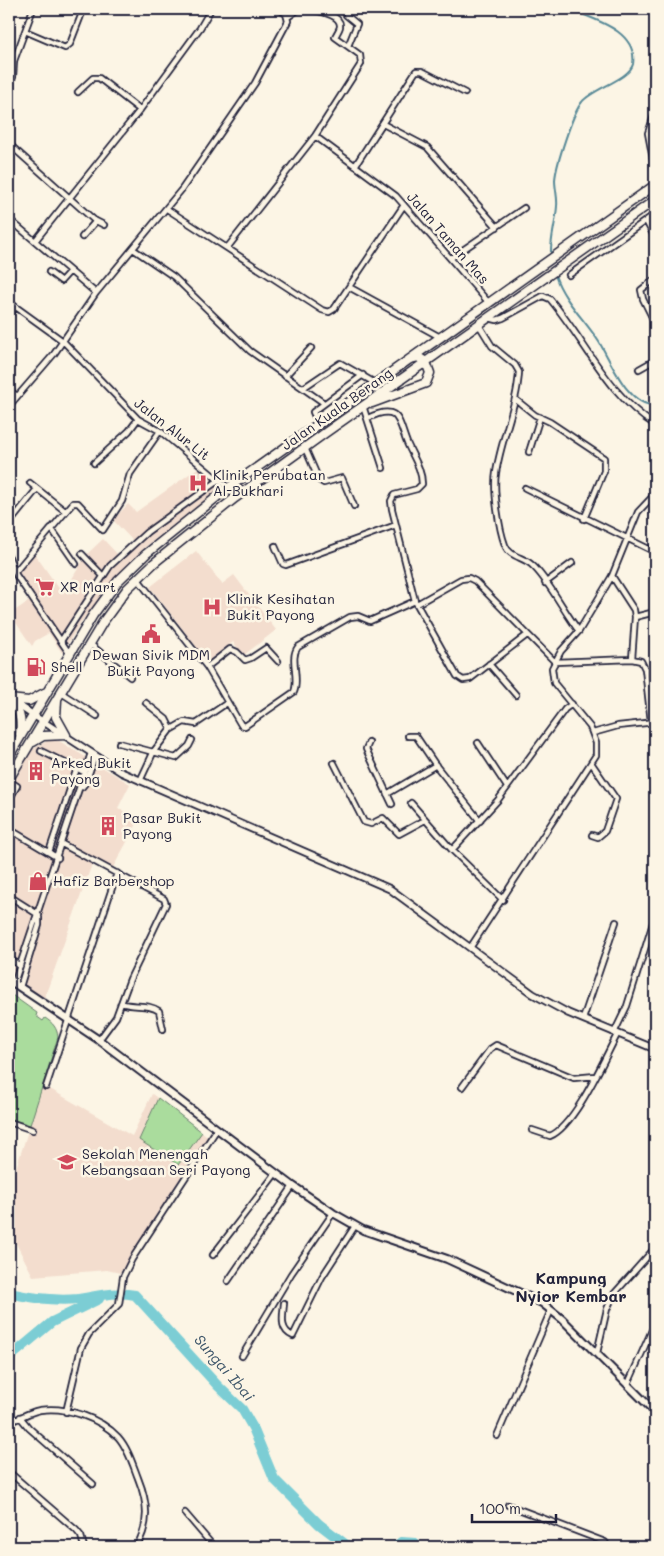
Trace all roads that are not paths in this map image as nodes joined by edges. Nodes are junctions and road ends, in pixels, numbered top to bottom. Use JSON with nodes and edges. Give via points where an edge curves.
{"nodes":[{"id":1,"x":33,"y":9,"type":"edge"},
{"id":2,"x":211,"y":9,"type":"edge"},
{"id":3,"x":278,"y":9,"type":"edge"},
{"id":4,"x":298,"y":9,"type":"edge"},
{"id":5,"x":309,"y":9,"type":"edge"},
{"id":6,"x":348,"y":9,"type":"edge"},
{"id":7,"x":651,"y":9,"type":"edge"},
{"id":8,"x":655,"y":12,"type":"edge"},
{"id":9,"x":82,"y":13,"type":"dead end"},
{"id":10,"x":288,"y":17,"type":"junction"},
{"id":11,"x":25,"y":32,"type":"junction"},
{"id":12,"x":348,"y":46,"type":"junction"},
{"id":13,"x":9,"y":83,"type":"edge"},
{"id":14,"x":78,"y":92,"type":"dead end"},
{"id":15,"x":465,"y":93,"type":"dead end"},
{"id":16,"x":140,"y":110,"type":"junction"},
{"id":17,"x":655,"y":113,"type":"edge"},
{"id":18,"x":383,"y":124,"type":"junction"},
{"id":19,"x":315,"y":136,"type":"junction"},
{"id":20,"x":9,"y":144,"type":"edge"},
{"id":21,"x":655,"y":164,"type":"edge"},
{"id":22,"x":355,"y":166,"type":"junction"},
{"id":23,"x":655,"y":170,"type":"edge"},
{"id":24,"x":655,"y":185,"type":"edge"},
{"id":25,"x":70,"y":199,"type":"junction"},
{"id":26,"x":655,"y":200,"type":"edge"},
{"id":27,"x":404,"y":205,"type":"junction"},
{"id":28,"x":524,"y":208,"type":"dead end"},
{"id":29,"x":167,"y":209,"type":"junction"},
{"id":30,"x":655,"y":214,"type":"edge"},
{"id":31,"x":9,"y":219,"type":"edge"},
{"id":32,"x":646,"y":220,"type":"junction"},
{"id":33,"x":96,"y":221,"type":"junction"},
{"id":34,"x":104,"y":225,"type":"dead end"},
{"id":35,"x":497,"y":227,"type":"junction"},
{"id":36,"x":82,"y":237,"type":"dead end"},
{"id":37,"x":655,"y":238,"type":"edge"},
{"id":38,"x":35,"y":241,"type":"junction"},
{"id":39,"x":589,"y":247,"type":"junction"},
{"id":40,"x":226,"y":248,"type":"junction"},
{"id":41,"x":133,"y":249,"type":"junction"},
{"id":42,"x":596,"y":256,"type":"junction"},
{"id":43,"x":451,"y":258,"type":"junction"},
{"id":44,"x":70,"y":271,"type":"junction"},
{"id":45,"x":49,"y":272,"type":"dead end"},
{"id":46,"x":569,"y":275,"type":"dead end"},
{"id":47,"x":655,"y":279,"type":"edge"},
{"id":48,"x":349,"y":287,"type":"junction"},
{"id":49,"x":96,"y":293,"type":"junction"},
{"id":50,"x":489,"y":303,"type":"junction"},
{"id":51,"x":11,"y":305,"type":"edge"},
{"id":52,"x":9,"y":316,"type":"edge"},
{"id":53,"x":489,"y":318,"type":"junction"},
{"id":54,"x":655,"y":323,"type":"edge"},
{"id":55,"x":478,"y":325,"type":"junction"},
{"id":56,"x":440,"y":337,"type":"junction"},
{"id":57,"x":63,"y":341,"type":"junction"},
{"id":58,"x":311,"y":348,"type":"dead end"},
{"id":59,"x":655,"y":360,"type":"edge"},
{"id":60,"x":404,"y":362,"type":"junction"},
{"id":61,"x":426,"y":362,"type":"junction"},
{"id":62,"x":639,"y":369,"type":"dead end"},
{"id":63,"x":363,"y":375,"type":"junction"},
{"id":64,"x":285,"y":376,"type":"junction"},
{"id":65,"x":375,"y":383,"type":"junction"},
{"id":66,"x":303,"y":388,"type":"junction"},
{"id":67,"x":9,"y":390,"type":"edge"},
{"id":68,"x":17,"y":396,"type":"junction"},
{"id":69,"x":515,"y":399,"type":"junction"},
{"id":70,"x":324,"y":403,"type":"junction"},
{"id":71,"x":9,"y":406,"type":"edge"},
{"id":72,"x":364,"y":406,"type":"junction"},
{"id":73,"x":540,"y":417,"type":"junction"},
{"id":74,"x":368,"y":418,"type":"junction"},
{"id":75,"x":138,"y":419,"type":"junction"},
{"id":76,"x":318,"y":423,"type":"junction"},
{"id":77,"x":655,"y":425,"type":"edge"},
{"id":78,"x":160,"y":431,"type":"junction"},
{"id":79,"x":304,"y":448,"type":"junction"},
{"id":80,"x":529,"y":452,"type":"dead end"},
{"id":81,"x":94,"y":463,"type":"dead end"},
{"id":82,"x":382,"y":468,"type":"dead end"},
{"id":83,"x":219,"y":480,"type":"junction"},
{"id":84,"x":30,"y":483,"type":"dead end"},
{"id":85,"x":228,"y":488,"type":"junction"},
{"id":86,"x":525,"y":488,"type":"dead end"},
{"id":87,"x":37,"y":489,"type":"junction"},
{"id":88,"x":655,"y":494,"type":"edge"},
{"id":89,"x":192,"y":500,"type":"junction"},
{"id":90,"x":354,"y":506,"type":"dead end"},
{"id":91,"x":65,"y":511,"type":"junction"},
{"id":92,"x":199,"y":511,"type":"junction"},
{"id":93,"x":584,"y":519,"type":"junction"},
{"id":94,"x":12,"y":520,"type":"dead end"},
{"id":95,"x":396,"y":525,"type":"junction"},
{"id":96,"x":51,"y":528,"type":"junction"},
{"id":97,"x":626,"y":539,"type":"junction"},
{"id":98,"x":275,"y":546,"type":"dead end"},
{"id":99,"x":655,"y":552,"type":"edge"},
{"id":100,"x":82,"y":554,"type":"dead end"},
{"id":101,"x":9,"y":557,"type":"edge"},
{"id":102,"x":572,"y":563,"type":"dead end"},
{"id":103,"x":76,"y":564,"type":"dead end"},
{"id":104,"x":15,"y":572,"type":"junction"},
{"id":105,"x":102,"y":576,"type":"junction"},
{"id":106,"x":612,"y":576,"type":"junction"},
{"id":107,"x":137,"y":578,"type":"junction"},
{"id":108,"x":545,"y":583,"type":"junction"},
{"id":109,"x":416,"y":602,"type":"junction"},
{"id":110,"x":655,"y":612,"type":"edge"},
{"id":111,"x":635,"y":617,"type":"junction"},
{"id":112,"x":579,"y":630,"type":"junction"},
{"id":113,"x":527,"y":635,"type":"junction"},
{"id":114,"x":61,"y":641,"type":"junction"},
{"id":115,"x":89,"y":643,"type":"junction"},
{"id":116,"x":69,"y":653,"type":"junction"},
{"id":117,"x":632,"y":658,"type":"junction"},
{"id":118,"x":278,"y":661,"type":"dead end"},
{"id":119,"x":555,"y":662,"type":"junction"},
{"id":120,"x":489,"y":664,"type":"junction"},
{"id":121,"x":207,"y":667,"type":"junction"},
{"id":122,"x":130,"y":677,"type":"dead end"},
{"id":123,"x":47,"y":690,"type":"junction"},
{"id":124,"x":59,"y":694,"type":"junction"},
{"id":125,"x":516,"y":696,"type":"dead end"},
{"id":126,"x":9,"y":699,"type":"edge"},
{"id":127,"x":146,"y":703,"type":"dead end"},
{"id":128,"x":228,"y":703,"type":"junction"},
{"id":129,"x":572,"y":704,"type":"junction"},
{"id":130,"x":33,"y":714,"type":"junction"},
{"id":131,"x":97,"y":716,"type":"dead end"},
{"id":132,"x":43,"y":721,"type":"junction"},
{"id":133,"x":653,"y":722,"type":"edge"},
{"id":134,"x":171,"y":729,"type":"junction"},
{"id":135,"x":593,"y":733,"type":"junction"},
{"id":136,"x":66,"y":735,"type":"junction"},
{"id":137,"x":408,"y":736,"type":"dead end"},
{"id":138,"x":19,"y":738,"type":"junction"},
{"id":139,"x":192,"y":740,"type":"dead end"},
{"id":140,"x":369,"y":742,"type":"dead end"},
{"id":141,"x":120,"y":743,"type":"dead end"},
{"id":142,"x":478,"y":743,"type":"dead end"},
{"id":143,"x":30,"y":744,"type":"junction"},
{"id":144,"x":41,"y":751,"type":"dead end"},
{"id":145,"x":154,"y":751,"type":"junction"},
{"id":146,"x":93,"y":754,"type":"junction"},
{"id":147,"x":9,"y":756,"type":"edge"},
{"id":148,"x":334,"y":763,"type":"dead end"},
{"id":149,"x":592,"y":764,"type":"junction"},
{"id":150,"x":436,"y":765,"type":"junction"},
{"id":151,"x":77,"y":768,"type":"junction"},
{"id":152,"x":84,"y":772,"type":"junction"},
{"id":153,"x":9,"y":780,"type":"edge"},
{"id":154,"x":140,"y":781,"type":"junction"},
{"id":155,"x":507,"y":786,"type":"junction"},
{"id":156,"x":81,"y":788,"type":"junction"},
{"id":157,"x":387,"y":794,"type":"junction"},
{"id":158,"x":9,"y":800,"type":"edge"},
{"id":159,"x":412,"y":803,"type":"dead end"},
{"id":160,"x":392,"y":804,"type":"dead end"},
{"id":161,"x":425,"y":820,"type":"junction"},
{"id":162,"x":480,"y":821,"type":"junction"},
{"id":163,"x":9,"y":829,"type":"edge"},
{"id":164,"x":592,"y":835,"type":"dead end"},
{"id":165,"x":62,"y":844,"type":"junction"},
{"id":166,"x":452,"y":850,"type":"junction"},
{"id":167,"x":48,"y":852,"type":"junction"},
{"id":168,"x":58,"y":858,"type":"junction"},
{"id":169,"x":116,"y":873,"type":"junction"},
{"id":170,"x":9,"y":896,"type":"edge"},
{"id":171,"x":503,"y":900,"type":"junction"},
{"id":172,"x":38,"y":915,"type":"junction"},
{"id":173,"x":616,"y":922,"type":"dead end"},
{"id":174,"x":653,"y":923,"type":"dead end"},
{"id":175,"x":470,"y":948,"type":"junction"},
{"id":176,"x":9,"y":958,"type":"edge"},
{"id":177,"x":20,"y":966,"type":"junction"},
{"id":178,"x":14,"y":983,"type":"edge"},
{"id":179,"x":121,"y":1003,"type":"junction"},
{"id":180,"x":68,"y":1019,"type":"junction"},
{"id":181,"x":583,"y":1019,"type":"junction"},
{"id":182,"x":163,"y":1029,"type":"dead end"},
{"id":183,"x":616,"y":1034,"type":"junction"},
{"id":184,"x":99,"y":1040,"type":"junction"},
{"id":185,"x":655,"y":1050,"type":"edge"},
{"id":186,"x":596,"y":1076,"type":"junction"},
{"id":187,"x":46,"y":1087,"type":"dead end"},
{"id":188,"x":462,"y":1087,"type":"dead end"},
{"id":189,"x":9,"y":1122,"type":"edge"},
{"id":190,"x":217,"y":1129,"type":"junction"},
{"id":191,"x":33,"y":1130,"type":"dead end"},
{"id":192,"x":532,"y":1130,"type":"dead end"},
{"id":193,"x":276,"y":1173,"type":"junction"},
{"id":194,"x":293,"y":1186,"type":"junction"},
{"id":195,"x":332,"y":1213,"type":"junction"},
{"id":196,"x":355,"y":1226,"type":"junction"},
{"id":197,"x":655,"y":1248,"type":"edge"},
{"id":198,"x":212,"y":1255,"type":"dead end"},
{"id":199,"x":228,"y":1282,"type":"dead end"},
{"id":200,"x":284,"y":1303,"type":"dead end"},
{"id":201,"x":552,"y":1310,"type":"junction"},
{"id":202,"x":652,"y":1330,"type":"dead end"},
{"id":203,"x":597,"y":1353,"type":"junction"},
{"id":204,"x":242,"y":1356,"type":"dead end"},
{"id":205,"x":628,"y":1384,"type":"junction"},
{"id":206,"x":66,"y":1412,"type":"junction"},
{"id":207,"x":655,"y":1412,"type":"edge"},
{"id":208,"x":20,"y":1417,"type":"junction"},
{"id":209,"x":9,"y":1423,"type":"edge"},
{"id":210,"x":497,"y":1436,"type":"dead end"},
{"id":211,"x":9,"y":1472,"type":"edge"},
{"id":212,"x":93,"y":1484,"type":"dead end"},
{"id":213,"x":508,"y":1505,"type":"dead end"},
{"id":214,"x":185,"y":1513,"type":"dead end"},
{"id":215,"x":42,"y":1544,"type":"dead end"},
{"id":216,"x":47,"y":1547,"type":"edge"},
{"id":217,"x":84,"y":1547,"type":"edge"},
{"id":218,"x":136,"y":1547,"type":"edge"},
{"id":219,"x":214,"y":1547,"type":"edge"},
{"id":220,"x":608,"y":1547,"type":"edge"}],
"edges":[{"from":1,"to":11,"type":"street"},
{"from":2,"to":16,"type":"street"},
{"from":3,"to":10,"type":"street"},
{"from":4,"to":10,"type":"street"},
{"from":5,"to":12,"type":"street","via":[[335,17],[340,26],[335,37]]},
{"from":6,"to":12,"type":"street","via":[[346,15],[356,22],[357,27]]},
{"from":7,"to":8,"type":"street"},
{"from":9,"to":11,"type":"street","via":[[70,44],[65,48]]},
{"from":10,"to":29,"type":"street","via":[[255,83]]},
{"from":11,"to":13,"type":"street"},
{"from":12,"to":19,"type":"street","via":[[360,54],[361,64]]},
{"from":14,"to":16,"type":"street","via":[[93,78],[99,78]]},
{"from":15,"to":18,"type":"street","via":[[416,71]]},
{"from":16,"to":25,"type":"street"},
{"from":17,"to":21,"type":"street","via":[[648,133]]},
{"from":18,"to":22,"type":"street"},
{"from":18,"to":35,"type":"street","via":[[427,148]]},
{"from":19,"to":22,"type":"street","name":"Jalan Taman Mas"},
{"from":19,"to":40,"type":"street"},
{"from":20,"to":25,"type":"street"},
{"from":21,"to":23,"type":"street"},
{"from":22,"to":27,"type":"street","name":"Jalan Taman Mas"},
{"from":24,"to":50,"type":"highway","name":"Jalan Kuala Berang"},
{"from":25,"to":33,"type":"street"},
{"from":25,"to":38,"type":"street"},
{"from":26,"to":39,"type":"highway","name":"Jalan Kuala Berang"},
{"from":27,"to":43,"type":"street","name":"Jalan Taman Mas"},
{"from":27,"to":48,"type":"street"},
{"from":28,"to":35,"type":"street"},
{"from":29,"to":40,"type":"street"},
{"from":29,"to":41,"type":"street"},
{"from":30,"to":32,"type":"street"},
{"from":31,"to":38,"type":"street"},
{"from":32,"to":37,"type":"street"},
{"from":32,"to":42,"type":"street"},
{"from":33,"to":34,"type":"street"},
{"from":33,"to":36,"type":"street"},
{"from":35,"to":43,"type":"street"},
{"from":38,"to":44,"type":"street"},
{"from":39,"to":42,"type":"street"},
{"from":39,"to":53,"type":"highway","name":"Jalan Kuala Berang"},
{"from":40,"to":48,"type":"street","via":[[326,312],[334,309]]},
{"from":41,"to":49,"type":"street"},
{"from":41,"to":64,"type":"street","via":[[174,277],[229,332]]},
{"from":42,"to":46,"type":"street"},
{"from":43,"to":50,"type":"street","name":"Jalan Taman Mas"},
{"from":44,"to":45,"type":"street","via":[[61,281]]},
{"from":44,"to":49,"type":"street"},
{"from":47,"to":54,"type":"street","via":[[641,290]]},
{"from":48,"to":56,"type":"street"},
{"from":49,"to":57,"type":"street"},
{"from":50,"to":56,"type":"highway","name":"Jalan Kuala Berang"},
{"from":51,"to":52,"type":"street"},
{"from":51,"to":57,"type":"street","name":"Jalan Alur Lit"},
{"from":53,"to":55,"type":"highway","name":"Jalan Kuala Berang"},
{"from":53,"to":77,"type":"street","via":[[503,318],[542,296],[550,299],[612,388],[636,412]]},
{"from":55,"to":61,"type":"highway","name":"Jalan Kuala Berang"},
{"from":55,"to":69,"type":"street","via":[[492,346],[518,369]]},
{"from":56,"to":60,"type":"highway","name":"Jalan Kuala Berang"},
{"from":57,"to":68,"type":"street"},
{"from":57,"to":75,"type":"street","name":"Jalan Alur Lit"},
{"from":58,"to":64,"type":"street"},
{"from":59,"to":62,"type":"street"},
{"from":60,"to":61,"type":"highway","via":[[418,357]]},
{"from":60,"to":65,"type":"highway","name":"Jalan Kuala Berang"},
{"from":61,"to":72,"type":"highway","name":"Jalan Kuala Berang"},
{"from":61,"to":72,"type":"highway","via":[[430,373],[426,383]]},
{"from":63,"to":65,"type":"street"},
{"from":63,"to":66,"type":"street","via":[[340,363]]},
{"from":63,"to":70,"type":"street"},
{"from":64,"to":66,"type":"street"},
{"from":65,"to":76,"type":"highway","name":"Jalan Kuala Berang"},
{"from":66,"to":70,"type":"street"},
{"from":67,"to":68,"type":"street"},
{"from":68,"to":71,"type":"street"},
{"from":69,"to":73,"type":"street"},
{"from":69,"to":108,"type":"street","via":[[496,474],[499,516],[507,549],[534,566]]},
{"from":70,"to":76,"type":"street","via":[[312,414]]},
{"from":72,"to":74,"type":"street"},
{"from":72,"to":79,"type":"highway","name":"Jalan Kuala Berang"},
{"from":73,"to":80,"type":"street"},
{"from":73,"to":93,"type":"street","via":[[604,458],[604,471]]},
{"from":74,"to":82,"type":"street"},
{"from":74,"to":95,"type":"street","via":[[384,412],[401,421],[420,473],[420,487],[392,497]]},
{"from":75,"to":78,"type":"street","name":"Jalan Alur Lit"},
{"from":75,"to":81,"type":"street"},
{"from":76,"to":85,"type":"highway","name":"Jalan Kuala Berang"},
{"from":78,"to":83,"type":"street","name":"Jalan Alur Lit"},
{"from":78,"to":91,"type":"street","via":[[130,474],[122,501],[103,530],[78,503],[73,503]]},
{"from":79,"to":90,"type":"street","via":[[319,480],[324,483],[342,478]]},
{"from":79,"to":107,"type":"highway","name":"Jalan Kuala Berang","via":[[235,498]]},
{"from":83,"to":85,"type":"street","name":"Jalan Alur Lit"},
{"from":83,"to":89,"type":"street"},
{"from":84,"to":87,"type":"street"},
{"from":85,"to":92,"type":"highway","name":"Jalan Kuala Berang"},
{"from":86,"to":93,"type":"street"},
{"from":87,"to":91,"type":"street"},
{"from":87,"to":94,"type":"street"},
{"from":88,"to":97,"type":"street","via":[[638,512]]},
{"from":89,"to":92,"type":"street"},
{"from":89,"to":105,"type":"street","via":[[146,532]]},
{"from":91,"to":96,"type":"street"},
{"from":92,"to":116,"type":"highway","name":"Jalan Kuala Berang","via":[[118,581]]},
{"from":93,"to":97,"type":"street"},
{"from":95,"to":98,"type":"street","via":[[286,565]]},
{"from":95,"to":109,"type":"street"},
{"from":96,"to":103,"type":"street"},
{"from":96,"to":104,"type":"street"},
{"from":97,"to":99,"type":"street"},
{"from":97,"to":106,"type":"street"},
{"from":100,"to":105,"type":"street"},
{"from":101,"to":104,"type":"street"},
{"from":102,"to":108,"type":"street"},
{"from":104,"to":114,"type":"street"},
{"from":105,"to":114,"type":"street"},
{"from":106,"to":111,"type":"street","via":[[634,610]]},
{"from":106,"to":112,"type":"street"},
{"from":107,"to":115,"type":"highway","name":"Jalan Kuala Berang"},
{"from":107,"to":121,"type":"street"},
{"from":108,"to":112,"type":"street"},
{"from":109,"to":113,"type":"street","via":[[469,578]]},
{"from":109,"to":120,"type":"street","via":[[460,679],[470,679]]},
{"from":109,"to":128,"type":"street","via":[[370,621],[358,616],[350,617],[298,647],[294,651],[294,692],[246,726],[241,725]]},
{"from":110,"to":111,"type":"street"},
{"from":111,"to":117,"type":"street"},
{"from":112,"to":119,"type":"street","via":[[560,651]]},
{"from":113,"to":119,"type":"street"},
{"from":113,"to":120,"type":"street"},
{"from":114,"to":116,"type":"street"},
{"from":115,"to":122,"type":"street"},
{"from":115,"to":124,"type":"highway","name":"Jalan Kuala Berang"},
{"from":116,"to":123,"type":"highway","name":"Jalan Kuala Berang"},
{"from":117,"to":119,"type":"street"},
{"from":117,"to":133,"type":"street","via":[[641,661],[645,668]]},
{"from":118,"to":121,"type":"street","via":[[266,648],[248,660],[230,649]]},
{"from":119,"to":129,"type":"street","via":[[551,674],[554,683]]},
{"from":120,"to":125,"type":"street"},
{"from":121,"to":128,"type":"street"},
{"from":123,"to":126,"type":"highway","via":[[28,702]]},
{"from":123,"to":130,"type":"highway","name":"Jalan Kuala Berang"},
{"from":124,"to":131,"type":"street"},
{"from":124,"to":132,"type":"highway","name":"Jalan Kuala Berang"},
{"from":124,"to":136,"type":"highway","via":[[56,717]]},
{"from":126,"to":130,"type":"main road"},
{"from":126,"to":138,"type":"highway","via":[[16,705],[20,716]]},
{"from":127,"to":134,"type":"street","via":[[166,720]]},
{"from":128,"to":134,"type":"street","via":[[196,724],[184,722]]},
{"from":129,"to":135,"type":"street"},
{"from":129,"to":155,"type":"street"},
{"from":130,"to":132,"type":"street"},
{"from":130,"to":138,"type":"highway","name":"Jalan Kuala Berang"},
{"from":132,"to":136,"type":"street"},
{"from":132,"to":143,"type":"highway","name":"Jalan Kuala Berang"},
{"from":133,"to":135,"type":"street"},
{"from":134,"to":145,"type":"street"},
{"from":135,"to":149,"type":"street","via":[[597,749]]},
{"from":136,"to":143,"type":"highway","via":[[43,736]]},
{"from":136,"to":146,"type":"street"},
{"from":137,"to":150,"type":"street","via":[[416,736]]},
{"from":138,"to":147,"type":"highway","name":"Jalan Kuala Berang"},
{"from":139,"to":145,"type":"street","via":[[176,758]]},
{"from":140,"to":157,"type":"street","via":[[366,749]]},
{"from":141,"to":145,"type":"street"},
{"from":142,"to":155,"type":"street"},
{"from":143,"to":153,"type":"highway","name":"Jalan Kuala Berang"},
{"from":144,"to":151,"type":"street"},
{"from":145,"to":154,"type":"street"},
{"from":146,"to":152,"type":"street"},
{"from":146,"to":154,"type":"street"},
{"from":146,"to":156,"type":"street","via":[[86,782]]},
{"from":148,"to":161,"type":"street","via":[[364,822],[371,824],[383,818],[399,834]]},
{"from":149,"to":164,"type":"street","via":[[616,799],[605,831],[598,837]]},
{"from":149,"to":171,"type":"street"},
{"from":150,"to":157,"type":"street"},
{"from":150,"to":162,"type":"street"},
{"from":151,"to":152,"type":"street"},
{"from":151,"to":167,"type":"street"},
{"from":152,"to":156,"type":"street"},
{"from":153,"to":158,"type":"street","via":[[17,786]]},
{"from":154,"to":175,"type":"street","via":[[376,882],[399,895]]},
{"from":155,"to":162,"type":"street"},
{"from":156,"to":165,"type":"street"},
{"from":157,"to":160,"type":"street"},
{"from":159,"to":161,"type":"street"},
{"from":161,"to":166,"type":"street"},
{"from":162,"to":166,"type":"street"},
{"from":163,"to":167,"type":"street"},
{"from":165,"to":168,"type":"street"},
{"from":165,"to":169,"type":"street"},
{"from":166,"to":171,"type":"street"},
{"from":167,"to":168,"type":"street"},
{"from":168,"to":172,"type":"street"},
{"from":169,"to":179,"type":"street","via":[[164,899],[166,904]]},
{"from":169,"to":180,"type":"street"},
{"from":170,"to":172,"type":"street"},
{"from":171,"to":175,"type":"street"},
{"from":172,"to":177,"type":"street"},
{"from":172,"to":178,"type":"street","via":[[39,926]]},
{"from":173,"to":181,"type":"street"},
{"from":174,"to":183,"type":"street"},
{"from":175,"to":181,"type":"street","via":[[524,988]]},
{"from":176,"to":177,"type":"street"},
{"from":177,"to":178,"type":"street"},
{"from":178,"to":180,"type":"main road"},
{"from":179,"to":182,"type":"street","via":[[130,1007],[153,1007],[159,1011]]},
{"from":179,"to":184,"type":"street","via":[[116,1017]]},
{"from":180,"to":184,"type":"main road"},
{"from":180,"to":187,"type":"street"},
{"from":181,"to":183,"type":"street"},
{"from":183,"to":185,"type":"street"},
{"from":183,"to":186,"type":"street"},
{"from":184,"to":190,"type":"main road"},
{"from":186,"to":188,"type":"street","via":[[574,1078],[496,1045]]},
{"from":186,"to":192,"type":"street","via":[[581,1102],[554,1134],[545,1136]]},
{"from":189,"to":191,"type":"street"},
{"from":190,"to":193,"type":"main road"},
{"from":190,"to":206,"type":"street","via":[[132,1258],[122,1282],[120,1301],[85,1339]]},
{"from":193,"to":194,"type":"main road"},
{"from":193,"to":198,"type":"street"},
{"from":194,"to":195,"type":"main road"},
{"from":194,"to":199,"type":"street"},
{"from":195,"to":196,"type":"main road"},
{"from":195,"to":204,"type":"street"},
{"from":196,"to":200,"type":"street","via":[[318,1284],[293,1336],[283,1325]]},
{"from":196,"to":201,"type":"main road","via":[[454,1262]]},
{"from":197,"to":203,"type":"street","via":[[614,1294],[607,1309]]},
{"from":201,"to":203,"type":"main road"},
{"from":201,"to":210,"type":"street"},
{"from":202,"to":205,"type":"street"},
{"from":203,"to":205,"type":"main road"},
{"from":205,"to":207,"type":"main road"},
{"from":206,"to":208,"type":"street","via":[[41,1410]]},
{"from":206,"to":218,"type":"street","via":[[91,1418],[107,1427],[119,1438],[131,1461],[142,1487],[147,1511],[145,1530]]},
{"from":208,"to":209,"type":"street"},
{"from":208,"to":212,"type":"street"},
{"from":211,"to":217,"type":"street","via":[[76,1530]]},
{"from":213,"to":220,"type":"street","via":[[605,1542]]},
{"from":214,"to":219,"type":"street"},
{"from":215,"to":216,"type":"street"}]}
